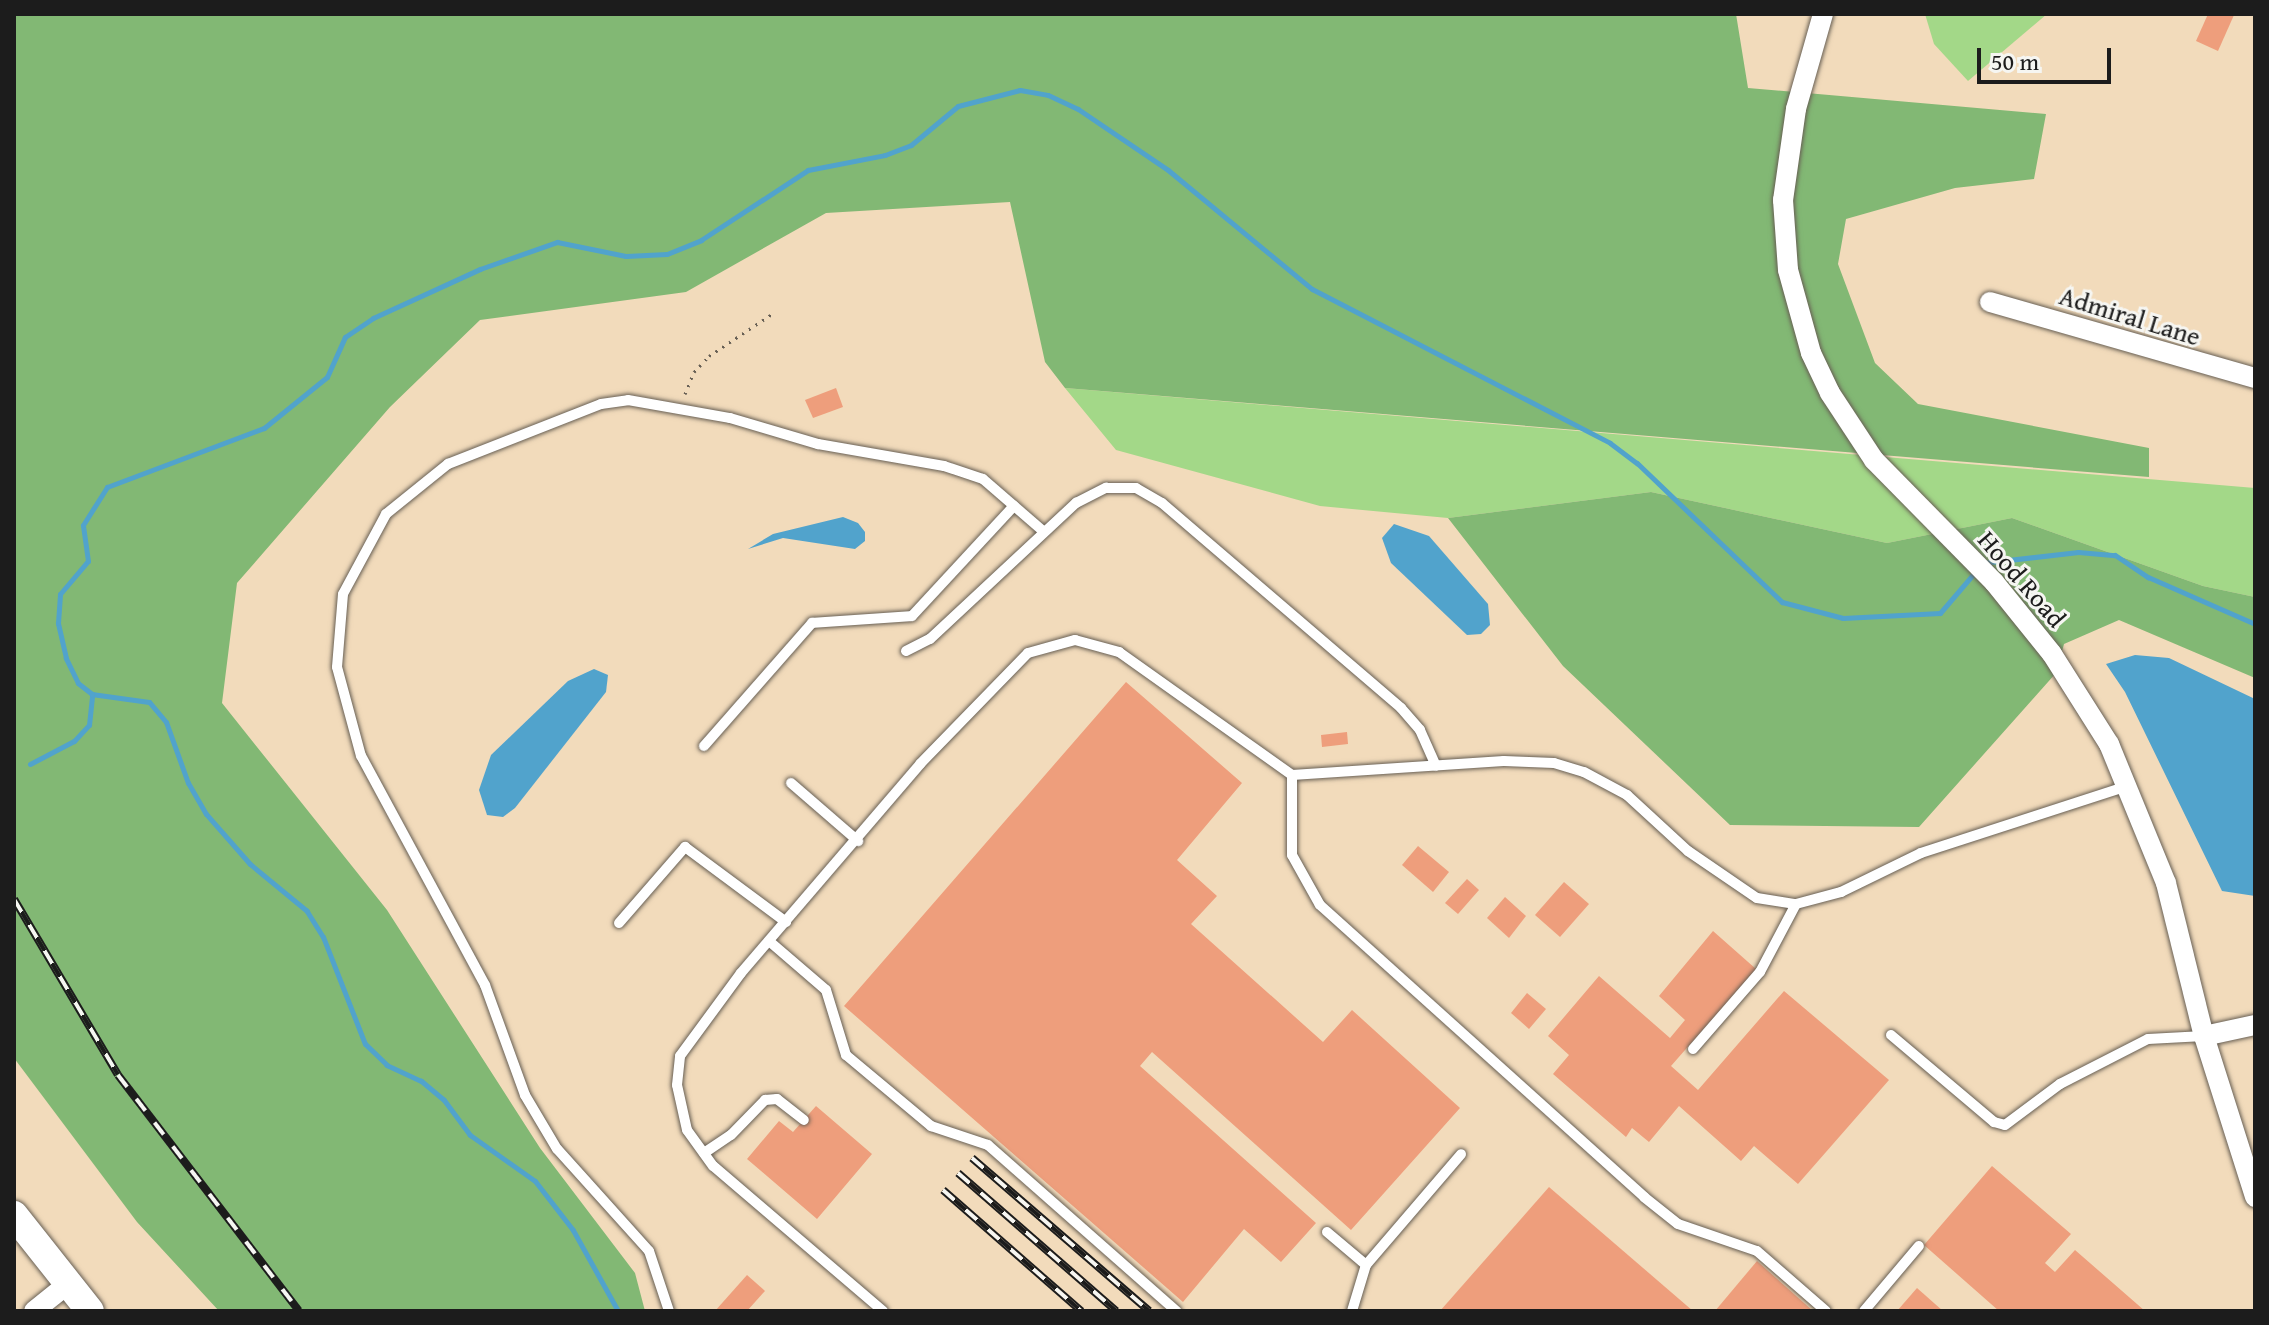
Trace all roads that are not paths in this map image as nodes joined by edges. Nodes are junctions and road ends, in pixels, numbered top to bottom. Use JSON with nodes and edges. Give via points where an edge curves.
{"nodes":[{"id":1,"x":1823,"y":14,"type":"edge"},
{"id":2,"x":1990,"y":302,"type":"dead end"},
{"id":3,"x":2255,"y":378,"type":"edge"},
{"id":4,"x":1014,"y":506,"type":"junction"},
{"id":5,"x":1043,"y":531,"type":"junction"},
{"id":6,"x":906,"y":651,"type":"dead end"},
{"id":7,"x":704,"y":746,"type":"dead end"},
{"id":8,"x":1436,"y":766,"type":"junction"},
{"id":9,"x":1292,"y":775,"type":"junction"},
{"id":10,"x":791,"y":783,"type":"dead end"},
{"id":11,"x":2129,"y":785,"type":"junction"},
{"id":12,"x":858,"y":841,"type":"junction"},
{"id":13,"x":1796,"y":904,"type":"junction"},
{"id":14,"x":786,"y":922,"type":"junction"},
{"id":15,"x":619,"y":923,"type":"dead end"},
{"id":16,"x":769,"y":941,"type":"junction"},
{"id":17,"x":2255,"y":1025,"type":"edge"},
{"id":18,"x":1891,"y":1035,"type":"dead end"},
{"id":19,"x":2204,"y":1036,"type":"junction"},
{"id":20,"x":1693,"y":1049,"type":"dead end"},
{"id":21,"x":804,"y":1120,"type":"dead end"},
{"id":22,"x":704,"y":1153,"type":"junction"},
{"id":23,"x":1461,"y":1154,"type":"dead end"},
{"id":24,"x":2255,"y":1197,"type":"edge"},
{"id":25,"x":14,"y":1215,"type":"edge"},
{"id":26,"x":1327,"y":1232,"type":"dead end"},
{"id":27,"x":1919,"y":1246,"type":"dead end"},
{"id":28,"x":1366,"y":1265,"type":"junction"},
{"id":29,"x":69,"y":1283,"type":"junction"},
{"id":30,"x":34,"y":1311,"type":"edge"},
{"id":31,"x":90,"y":1311,"type":"edge"},
{"id":32,"x":669,"y":1311,"type":"edge"},
{"id":33,"x":883,"y":1311,"type":"edge"},
{"id":34,"x":1176,"y":1311,"type":"edge"},
{"id":35,"x":1352,"y":1311,"type":"edge"},
{"id":36,"x":1826,"y":1311,"type":"edge"},
{"id":37,"x":1864,"y":1311,"type":"edge"}],
"edges":[{"from":1,"to":11,"type":"street","name":"Hood Road","via":[[1796,109],[1785,171],[1784,232],[1798,313],[1823,380],[1851,429],[1893,481],[1994,582],[2081,695]]},
{"from":2,"to":3,"type":"street","name":"Admiral Lane"},
{"from":4,"to":5,"type":"lane"},
{"from":4,"to":7,"type":"lane","via":[[912,616],[812,623]]},
{"from":4,"to":32,"type":"lane","via":[[983,479],[944,466],[818,444],[628,400],[601,404],[448,464],[386,514],[343,594],[337,667],[361,756],[485,985],[525,1095],[557,1149],[649,1251]]},
{"from":5,"to":6,"type":"lane","via":[[930,639]]},
{"from":5,"to":8,"type":"lane","via":[[1076,503],[1106,488],[1136,488],[1162,503],[1401,708],[1420,730]]},
{"from":8,"to":9,"type":"lane"},
{"from":8,"to":13,"type":"lane","via":[[1516,761],[1554,763],[1584,772],[1627,795],[1688,851],[1757,898]]},
{"from":9,"to":12,"type":"lane","via":[[1119,652],[1075,640],[1028,653],[920,764]]},
{"from":9,"to":36,"type":"lane","via":[[1292,855],[1320,905],[1400,983],[1655,1206],[1678,1224],[1757,1251]]},
{"from":10,"to":12,"type":"lane"},
{"from":11,"to":13,"type":"lane","via":[[1921,853],[1841,892]]},
{"from":11,"to":19,"type":"street","name":"Hood Road","via":[[2166,883]]},
{"from":12,"to":14,"type":"lane"},
{"from":13,"to":20,"type":"lane","via":[[1760,972]]},
{"from":14,"to":15,"type":"lane","via":[[685,847]]},
{"from":14,"to":16,"type":"lane"},
{"from":16,"to":22,"type":"lane","via":[[680,1056],[677,1085],[687,1130]]},
{"from":16,"to":34,"type":"lane","via":[[826,990],[846,1055],[931,1126],[988,1145]]},
{"from":17,"to":19,"type":"street"},
{"from":18,"to":19,"type":"lane","via":[[1994,1122],[2005,1125],[2060,1084],[2148,1039]]},
{"from":19,"to":24,"type":"street","name":"Hood Road"},
{"from":21,"to":22,"type":"lane","via":[[777,1099],[765,1100],[731,1135]]},
{"from":22,"to":33,"type":"lane"},
{"from":23,"to":28,"type":"lane"},
{"from":25,"to":29,"type":"main road"},
{"from":26,"to":28,"type":"lane"},
{"from":27,"to":37,"type":"lane"},
{"from":28,"to":35,"type":"lane"},
{"from":29,"to":30,"type":"street"},
{"from":29,"to":31,"type":"main road"}]}
